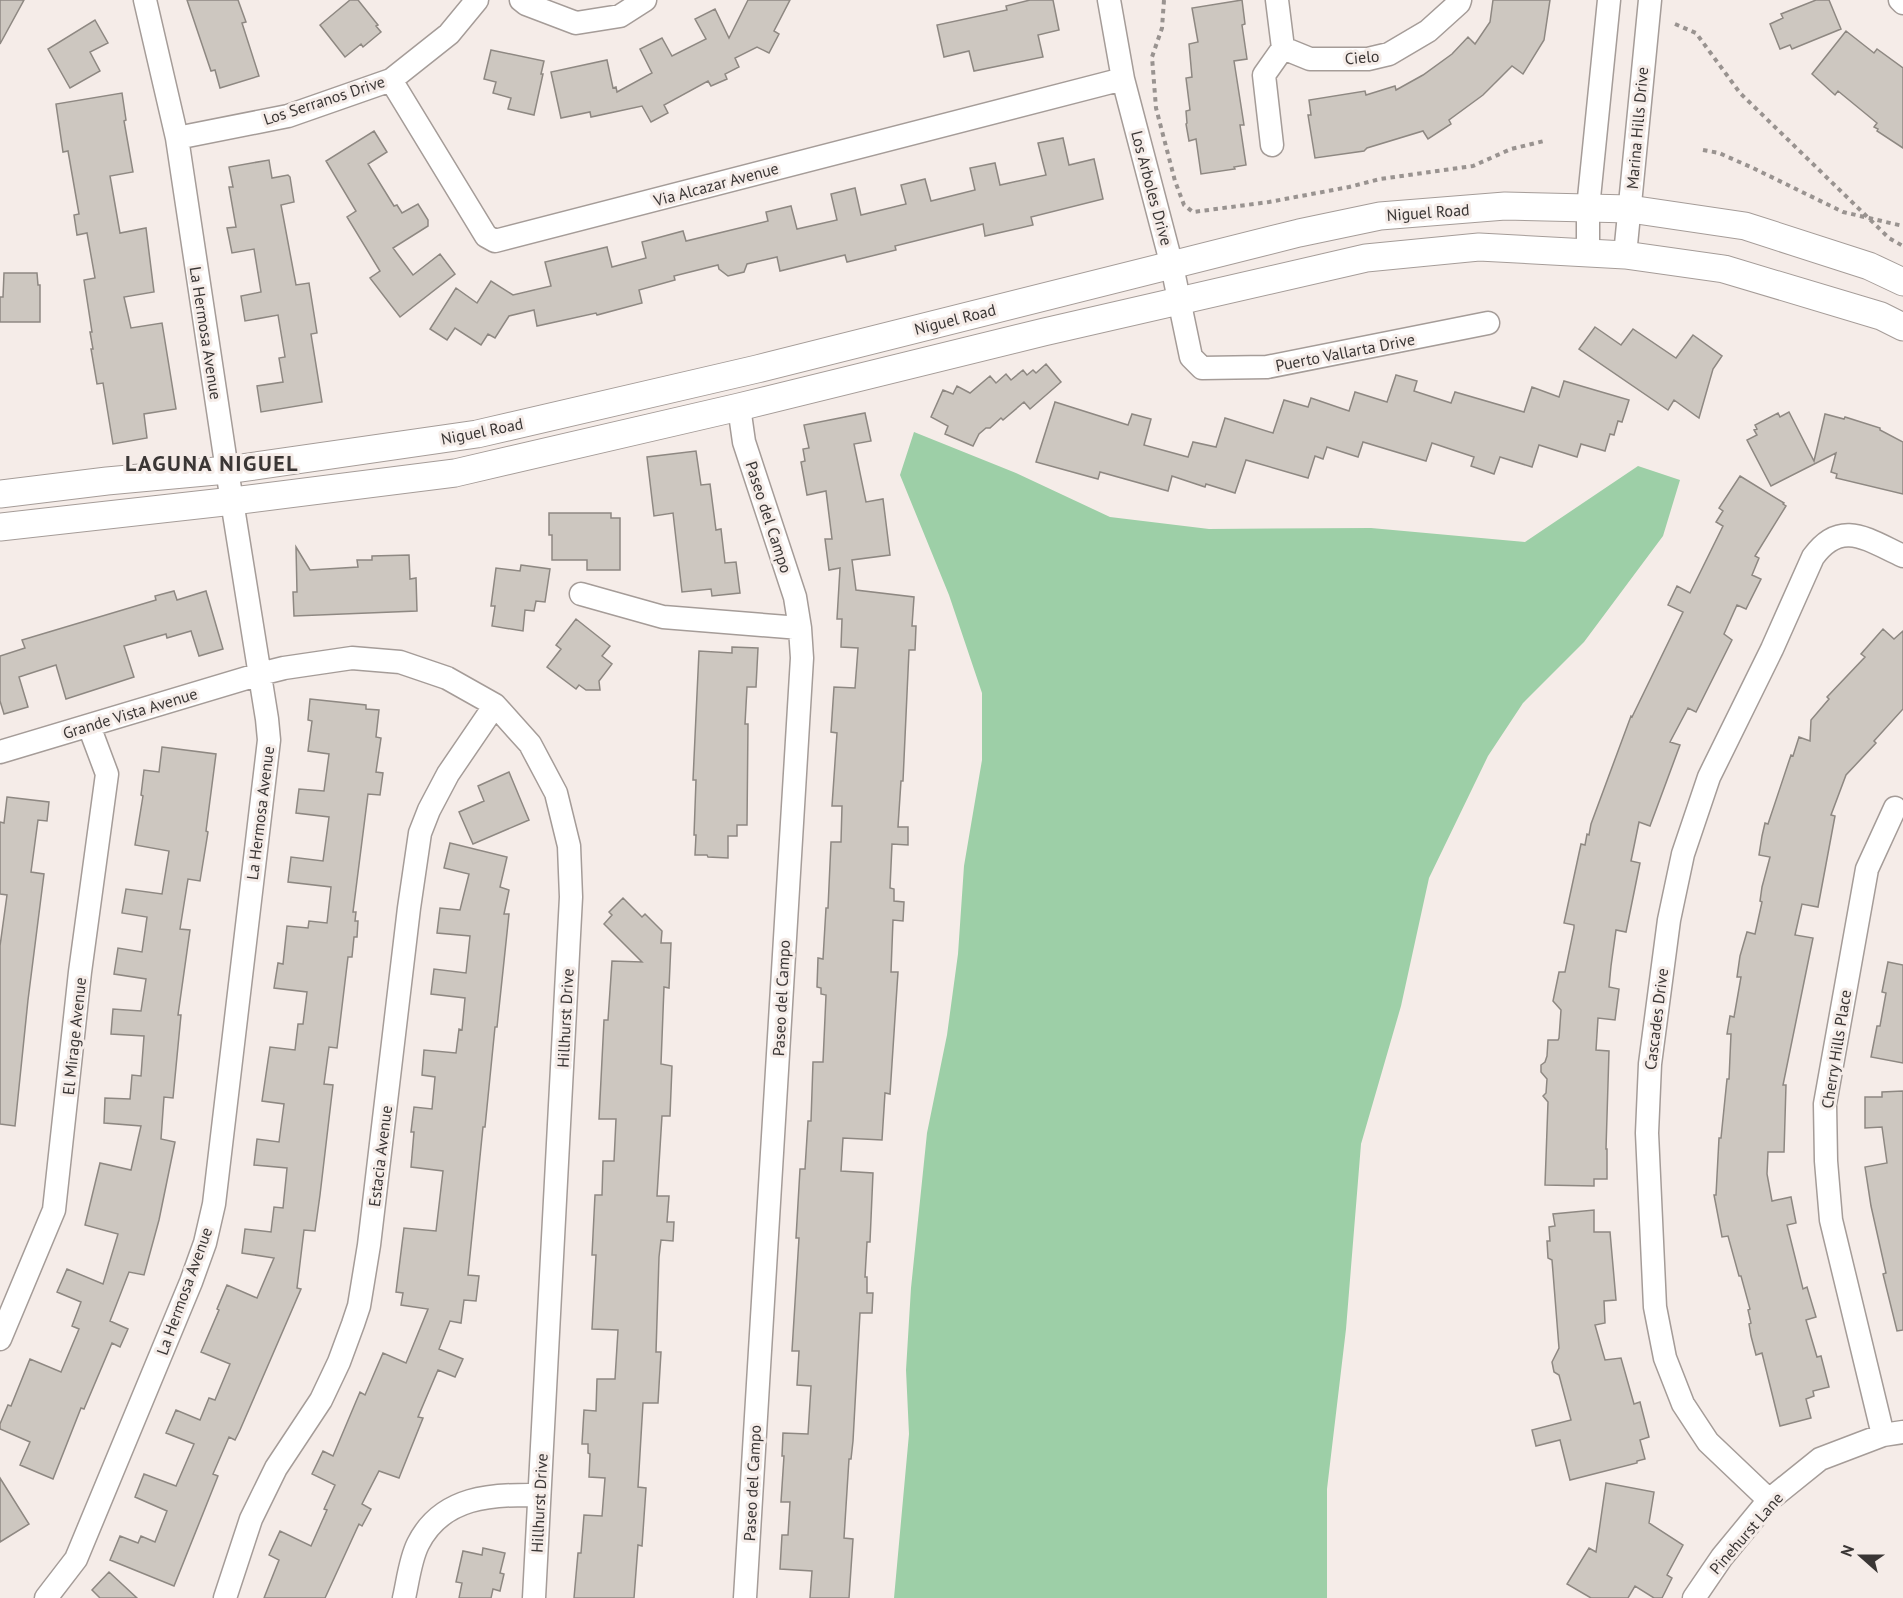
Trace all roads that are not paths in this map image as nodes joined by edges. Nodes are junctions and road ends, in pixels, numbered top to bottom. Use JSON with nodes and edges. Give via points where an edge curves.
{"nodes":[{"id":1,"x":145,"y":0,"type":"edge"},
{"id":2,"x":477,"y":0,"type":"edge"},
{"id":3,"x":521,"y":0,"type":"edge"},
{"id":4,"x":645,"y":0,"type":"edge"},
{"id":5,"x":1276,"y":0,"type":"edge"},
{"id":6,"x":1460,"y":0,"type":"edge"},
{"id":7,"x":1609,"y":0,"type":"edge"},
{"id":8,"x":1650,"y":0,"type":"edge"},
{"id":9,"x":1110,"y":1,"type":"edge"},
{"id":10,"x":1283,"y":48,"type":"junction"},
{"id":11,"x":1124,"y":79,"type":"junction"},
{"id":12,"x":391,"y":80,"type":"junction"},
{"id":13,"x":177,"y":138,"type":"junction"},
{"id":14,"x":1272,"y":146,"type":"dead end"},
{"id":15,"x":1588,"y":208,"type":"junction"},
{"id":16,"x":1630,"y":209,"type":"junction"},
{"id":17,"x":1588,"y":253,"type":"junction"},
{"id":18,"x":1625,"y":255,"type":"junction"},
{"id":19,"x":1172,"y":266,"type":"junction"},
{"id":20,"x":1903,"y":282,"type":"edge"},
{"id":21,"x":1180,"y":301,"type":"junction"},
{"id":22,"x":1488,"y":323,"type":"dead end"},
{"id":23,"x":1903,"y":327,"type":"edge"},
{"id":24,"x":872,"y":340,"type":"junction"},
{"id":25,"x":1202,"y":368,"type":"joint"},
{"id":26,"x":605,"y":405,"type":"junction"},
{"id":27,"x":739,"y":407,"type":"junction"},
{"id":28,"x":227,"y":470,"type":"junction"},
{"id":29,"x":0,"y":494,"type":"edge"},
{"id":30,"x":233,"y":501,"type":"junction"},
{"id":31,"x":0,"y":527,"type":"edge"},
{"id":32,"x":1903,"y":556,"type":"edge"},
{"id":33,"x":581,"y":594,"type":"dead end"},
{"id":34,"x":800,"y":628,"type":"junction"},
{"id":35,"x":260,"y":674,"type":"junction"},
{"id":36,"x":495,"y":705,"type":"junction"},
{"id":37,"x":89,"y":726,"type":"junction"},
{"id":38,"x":0,"y":752,"type":"edge"},
{"id":39,"x":1895,"y":808,"type":"dead end"},
{"id":40,"x":0,"y":1339,"type":"edge"},
{"id":41,"x":1893,"y":1434,"type":"edge"},
{"id":42,"x":539,"y":1495,"type":"junction"},
{"id":43,"x":1770,"y":1500,"type":"junction"},
{"id":44,"x":46,"y":1598,"type":"edge"},
{"id":45,"x":225,"y":1598,"type":"edge"},
{"id":46,"x":404,"y":1598,"type":"edge"},
{"id":47,"x":534,"y":1598,"type":"edge"},
{"id":48,"x":745,"y":1598,"type":"edge"},
{"id":49,"x":1694,"y":1598,"type":"edge"}],
"edges":[{"from":1,"to":13,"type":"street","name":"La Hermosa Avenue"},
{"from":2,"to":12,"type":"street","name":"Los Serranos Drive","via":[[449,34]]},
{"from":3,"to":4,"type":"street","via":[[576,23],[620,16]]},
{"from":5,"to":10,"type":"street"},
{"from":6,"to":10,"type":"street","name":"Cielo","via":[[1428,31],[1389,54],[1368,59],[1310,59]]},
{"from":7,"to":15,"type":"street"},
{"from":8,"to":16,"type":"street","name":"Marina Hills Drive"},
{"from":9,"to":11,"type":"street","name":"Los Arboles Drive"},
{"from":10,"to":14,"type":"street","via":[[1264,75]]},
{"from":11,"to":12,"type":"street","name":"Via Alcazar Avenue","via":[[495,242],[486,236]]},
{"from":11,"to":19,"type":"street","name":"Los Arboles Drive"},
{"from":12,"to":13,"type":"street","name":"Los Serranos Drive","via":[[288,116]]},
{"from":13,"to":28,"type":"street","name":"La Hermosa Avenue"},
{"from":15,"to":16,"type":"main road","name":"Niguel Road"},
{"from":15,"to":17,"type":"street"},
{"from":15,"to":19,"type":"main road","name":"Niguel Road","via":[[1505,206],[1380,216],[1299,232]]},
{"from":16,"to":18,"type":"street","name":"Marina Hills Drive"},
{"from":16,"to":20,"type":"main road","name":"Niguel Road","via":[[1745,226],[1869,266]]},
{"from":17,"to":18,"type":"main road","name":"Niguel Road"},
{"from":17,"to":21,"type":"main road","name":"Niguel Road","via":[[1479,247],[1366,258]]},
{"from":18,"to":23,"type":"main road","name":"Niguel Road","via":[[1724,268],[1881,316]]},
{"from":19,"to":21,"type":"street","name":"Los Arboles Drive"},
{"from":19,"to":24,"type":"main road","name":"Niguel Road"},
{"from":21,"to":25,"type":"street","name":"Los Arboles Drive","via":[[1191,357]]},
{"from":21,"to":27,"type":"main road","name":"Niguel Road"},
{"from":22,"to":25,"type":"street","name":"Puerto Vallarta Drive","via":[[1267,367]]},
{"from":24,"to":26,"type":"main road","name":"Niguel Road"},
{"from":24,"to":27,"type":"main road","via":[[852,360],[751,386],[742,394]]},
{"from":26,"to":27,"type":"main road","via":[[626,415],[704,398]]},
{"from":26,"to":28,"type":"main road","name":"Niguel Road","via":[[477,434]]},
{"from":27,"to":30,"type":"main road","name":"Niguel Road","via":[[456,473]]},
{"from":27,"to":34,"type":"street","name":"Paseo del Campo","via":[[744,442],[795,597]]},
{"from":28,"to":29,"type":"main road","name":"Niguel Road"},
{"from":28,"to":30,"type":"street","name":"La Hermosa Avenue"},
{"from":30,"to":31,"type":"main road","name":"Niguel Road"},
{"from":30,"to":35,"type":"street","name":"La Hermosa Avenue"},
{"from":32,"to":43,"type":"street","name":"Cascades Drive","via":[[1847,534],[1821,545],[1813,557],[1709,777],[1683,854],[1650,1064],[1647,1133],[1655,1307],[1665,1358],[1683,1404],[1708,1442]]},
{"from":33,"to":34,"type":"street","via":[[663,617]]},
{"from":34,"to":48,"type":"street","name":"Paseo del Campo","via":[[802,658]]},
{"from":35,"to":36,"type":"street","name":"Hillhurst Drive","via":[[352,658],[400,662],[447,678]]},
{"from":35,"to":37,"type":"street","name":"Grande Vista Avenue"},
{"from":35,"to":44,"type":"street","name":"La Hermosa Avenue","via":[[268,740],[214,1204],[205,1243],[76,1559]]},
{"from":36,"to":42,"type":"street","name":"Hillhurst Drive","via":[[530,744],[556,793],[569,846],[571,897]]},
{"from":36,"to":45,"type":"street","name":"Estacia Avenue","via":[[448,774],[420,833],[369,1245],[353,1324],[325,1391],[276,1468],[251,1519]]},
{"from":37,"to":38,"type":"street","name":"Grande Vista Avenue"},
{"from":37,"to":40,"type":"street","name":"El Mirage Avenue","via":[[107,774],[54,1210]]},
{"from":39,"to":41,"type":"street","name":"Cherry Hills Place","via":[[1867,869],[1825,1104],[1831,1220]]},
{"from":41,"to":43,"type":"street","name":"Pinehurst Lane","via":[[1820,1459]]},
{"from":42,"to":46,"type":"street","via":[[484,1496],[446,1512],[417,1545]]},
{"from":42,"to":47,"type":"street","name":"Hillhurst Drive"},
{"from":43,"to":49,"type":"street","name":"Pinehurst Lane"}]}
